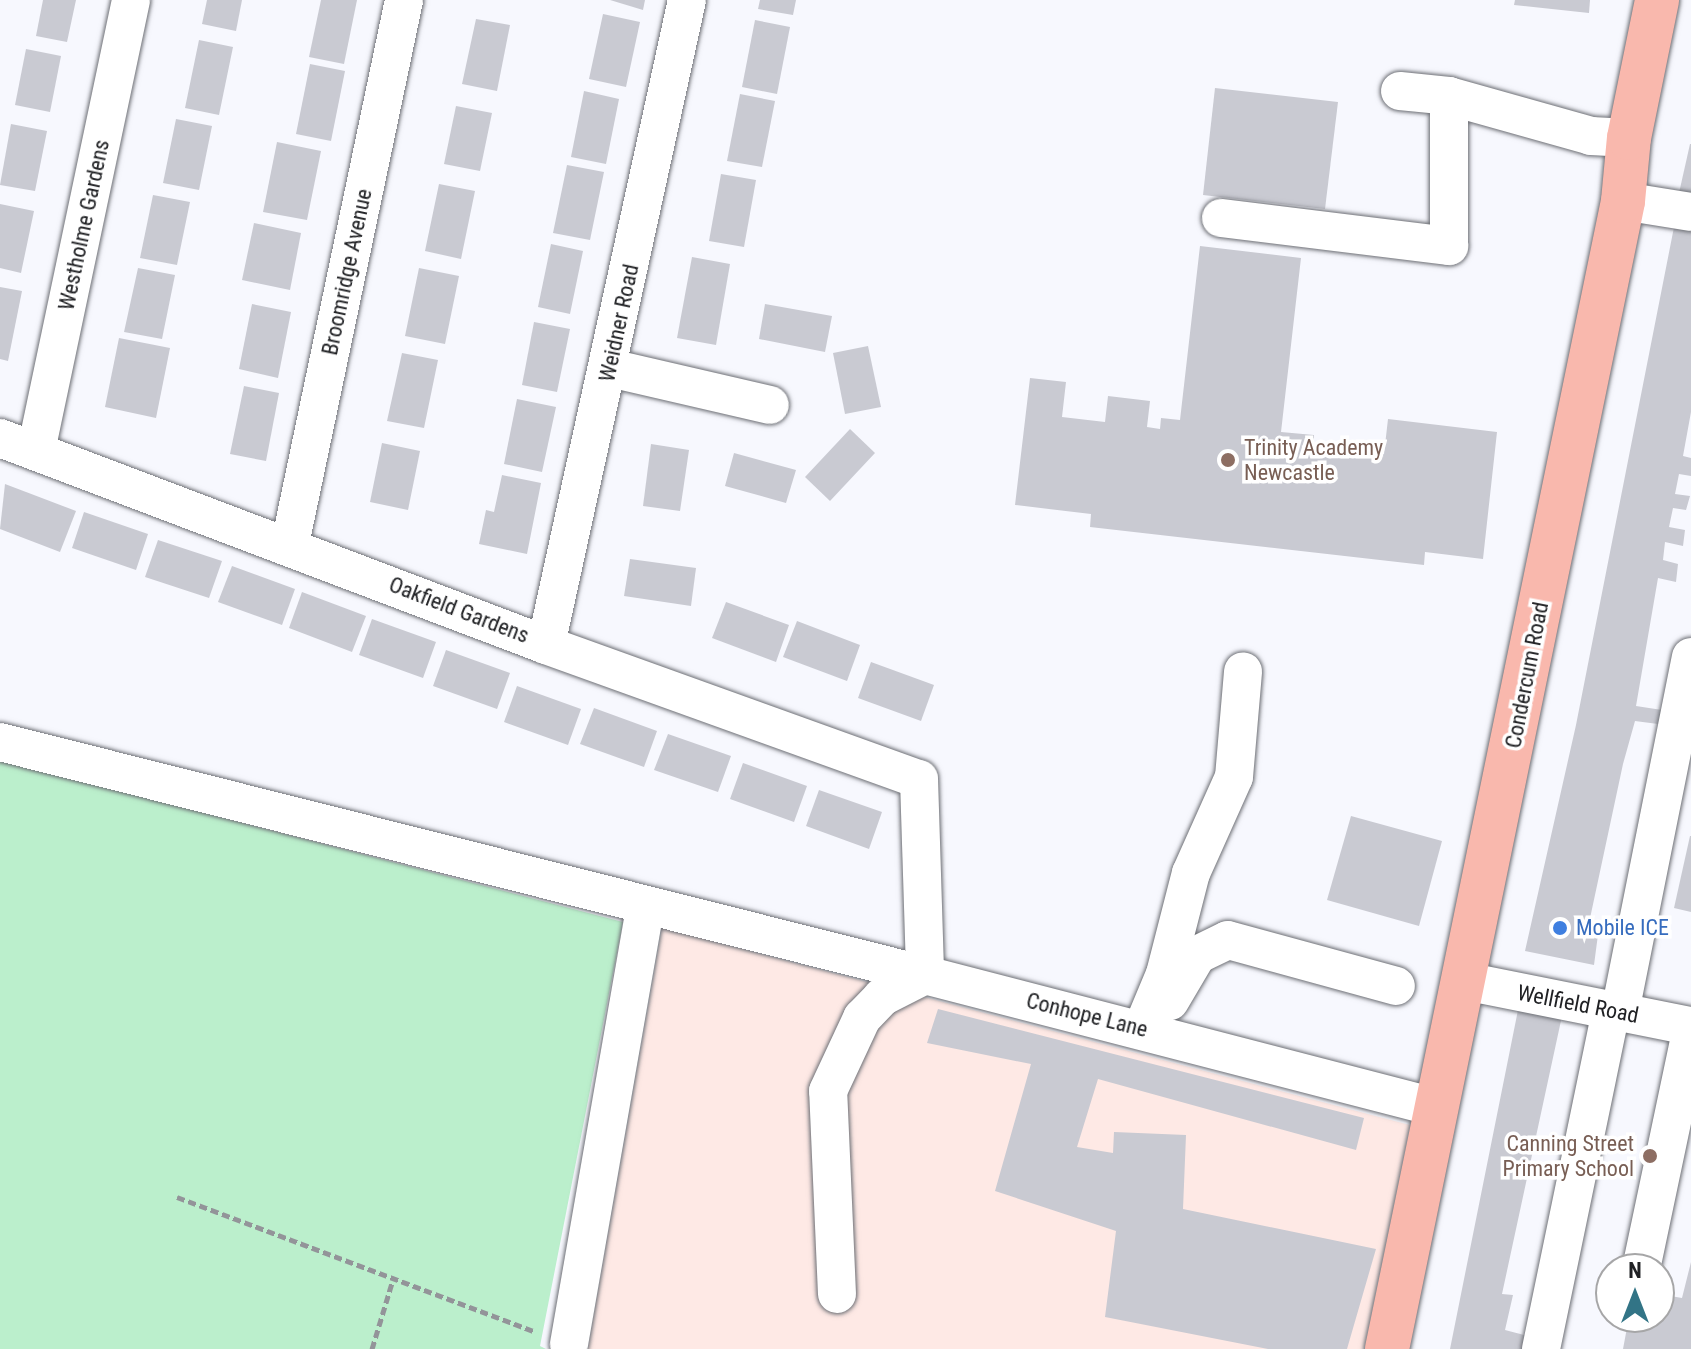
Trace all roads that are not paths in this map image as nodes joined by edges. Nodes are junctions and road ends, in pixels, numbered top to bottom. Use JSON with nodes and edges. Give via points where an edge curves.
{"nodes":[{"id":1,"x":131,"y":0,"type":"edge"},
{"id":2,"x":404,"y":0,"type":"edge"},
{"id":3,"x":687,"y":0,"type":"edge"},
{"id":4,"x":1657,"y":0,"type":"edge"},
{"id":5,"x":1400,"y":91,"type":"dead end"},
{"id":6,"x":1449,"y":96,"type":"junction"},
{"id":7,"x":1629,"y":138,"type":"junction"},
{"id":8,"x":1623,"y":201,"type":"junction"},
{"id":9,"x":1691,"y":212,"type":"edge"},
{"id":10,"x":1221,"y":218,"type":"dead end"},
{"id":11,"x":610,"y":368,"type":"junction"},
{"id":12,"x":770,"y":405,"type":"dead end"},
{"id":13,"x":0,"y":438,"type":"edge"},
{"id":14,"x":36,"y":451,"type":"junction"},
{"id":15,"x":290,"y":544,"type":"junction"},
{"id":16,"x":546,"y":645,"type":"junction"},
{"id":17,"x":1691,"y":657,"type":"edge"},
{"id":18,"x":1243,"y":671,"type":"dead end"},
{"id":19,"x":0,"y":742,"type":"edge"},
{"id":20,"x":645,"y":908,"type":"junction"},
{"id":21,"x":925,"y":975,"type":"junction"},
{"id":22,"x":1465,"y":981,"type":"junction"},
{"id":23,"x":1396,"y":986,"type":"dead end"},
{"id":24,"x":1615,"y":1011,"type":"junction"},
{"id":25,"x":1691,"y":1029,"type":"edge"},
{"id":26,"x":1148,"y":1030,"type":"junction"},
{"id":27,"x":1438,"y":1108,"type":"junction"},
{"id":28,"x":1644,"y":1253,"type":"edge"},
{"id":29,"x":837,"y":1294,"type":"dead end"},
{"id":30,"x":569,"y":1344,"type":"road end"},
{"id":31,"x":1387,"y":1349,"type":"edge"},
{"id":32,"x":1541,"y":1349,"type":"edge"}],
"edges":[{"from":1,"to":14,"type":"street","name":"Westholme Gardens"},
{"from":2,"to":15,"type":"street","name":"Broomridge Avenue"},
{"from":3,"to":11,"type":"street","name":"Weidner Road"},
{"from":4,"to":7,"type":"main road","name":"Condercum Road"},
{"from":5,"to":6,"type":"street"},
{"from":6,"to":7,"type":"street","via":[[1591,136]]},
{"from":6,"to":10,"type":"street","via":[[1449,246]]},
{"from":7,"to":8,"type":"main road","name":"Condercum Road"},
{"from":8,"to":9,"type":"street"},
{"from":8,"to":22,"type":"main road","name":"Condercum Road"},
{"from":11,"to":12,"type":"street"},
{"from":11,"to":16,"type":"street","name":"Weidner Road"},
{"from":13,"to":14,"type":"street","name":"Oakfield Gardens"},
{"from":14,"to":15,"type":"street","name":"Oakfield Gardens"},
{"from":15,"to":16,"type":"street","name":"Oakfield Gardens"},
{"from":16,"to":21,"type":"street","name":"Oakfield Gardens","via":[[919,779]]},
{"from":17,"to":24,"type":"street"},
{"from":18,"to":26,"type":"street","via":[[1234,777],[1191,873]]},
{"from":19,"to":20,"type":"street","name":"Conhope Lane"},
{"from":20,"to":21,"type":"street","name":"Conhope Lane"},
{"from":20,"to":30,"type":"street"},
{"from":21,"to":26,"type":"street","name":"Conhope Lane"},
{"from":21,"to":29,"type":"street","via":[[882,997],[862,1018],[828,1091]]},
{"from":22,"to":24,"type":"street","name":"Wellfield Road"},
{"from":22,"to":27,"type":"main road","name":"Condercum Road"},
{"from":23,"to":26,"type":"street","via":[[1228,940],[1197,955]]},
{"from":24,"to":25,"type":"street","name":"Wellfield Road"},
{"from":24,"to":32,"type":"street"},
{"from":25,"to":28,"type":"street"},
{"from":26,"to":27,"type":"street","name":"Conhope Lane"},
{"from":27,"to":31,"type":"main road","name":"Condercum Road"}]}
